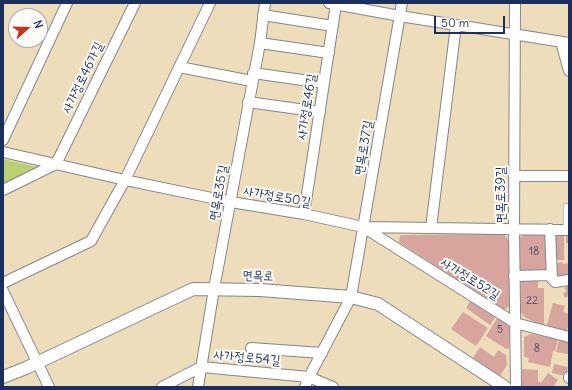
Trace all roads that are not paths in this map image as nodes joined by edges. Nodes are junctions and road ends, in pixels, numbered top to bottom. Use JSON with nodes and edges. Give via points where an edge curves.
{"nodes":[{"id":1,"x":67,"y":3,"type":"edge"},
{"id":2,"x":135,"y":3,"type":"edge"},
{"id":3,"x":210,"y":3,"type":"edge"},
{"id":4,"x":265,"y":3,"type":"edge"},
{"id":5,"x":402,"y":3,"type":"edge"},
{"id":6,"x":516,"y":3,"type":"edge"},
{"id":7,"x":333,"y":4,"type":"edge"},
{"id":8,"x":263,"y":15,"type":"junction"},
{"id":9,"x":400,"y":16,"type":"junction"},
{"id":10,"x":456,"y":25,"type":"junction"},
{"id":11,"x":333,"y":26,"type":"junction"},
{"id":12,"x":515,"y":35,"type":"junction"},
{"id":13,"x":565,"y":42,"type":"edge"},
{"id":14,"x":260,"y":44,"type":"junction"},
{"id":15,"x":329,"y":53,"type":"junction"},
{"id":16,"x":179,"y":67,"type":"junction"},
{"id":17,"x":569,"y":71,"type":"edge"},
{"id":18,"x":252,"y":77,"type":"junction"},
{"id":19,"x":324,"y":83,"type":"junction"},
{"id":20,"x":248,"y":102,"type":"junction"},
{"id":21,"x":320,"y":112,"type":"junction"},
{"id":22,"x":3,"y":140,"type":"edge"},
{"id":23,"x":3,"y":152,"type":"edge"},
{"id":24,"x":56,"y":164,"type":"junction"},
{"id":25,"x":514,"y":176,"type":"junction"},
{"id":26,"x":569,"y":176,"type":"edge"},
{"id":27,"x":125,"y":180,"type":"junction"},
{"id":28,"x":3,"y":190,"type":"edge"},
{"id":29,"x":231,"y":202,"type":"junction"},
{"id":30,"x":566,"y":206,"type":"dead end"},
{"id":31,"x":304,"y":214,"type":"junction"},
{"id":32,"x":363,"y":227,"type":"junction"},
{"id":33,"x":431,"y":228,"type":"junction"},
{"id":34,"x":514,"y":229,"type":"junction"},
{"id":35,"x":550,"y":229,"type":"junction"},
{"id":36,"x":567,"y":230,"type":"edge"},
{"id":37,"x":552,"y":275,"type":"junction"},
{"id":38,"x":514,"y":276,"type":"junction"},
{"id":39,"x":569,"y":280,"type":"edge"},
{"id":40,"x":3,"y":283,"type":"edge"},
{"id":41,"x":214,"y":289,"type":"junction"},
{"id":42,"x":3,"y":290,"type":"edge"},
{"id":43,"x":351,"y":297,"type":"junction"},
{"id":44,"x":515,"y":323,"type":"junction"},
{"id":45,"x":569,"y":337,"type":"edge"},
{"id":46,"x":251,"y":348,"type":"dead end"},
{"id":47,"x":322,"y":353,"type":"junction"},
{"id":48,"x":38,"y":363,"type":"junction"},
{"id":49,"x":201,"y":367,"type":"junction"},
{"id":50,"x":3,"y":377,"type":"edge"},
{"id":51,"x":309,"y":377,"type":"junction"},
{"id":52,"x":49,"y":387,"type":"edge"},
{"id":53,"x":162,"y":387,"type":"edge"},
{"id":54,"x":198,"y":387,"type":"edge"},
{"id":55,"x":305,"y":387,"type":"edge"},
{"id":56,"x":333,"y":387,"type":"edge"},
{"id":57,"x":505,"y":387,"type":"edge"},
{"id":58,"x":516,"y":387,"type":"edge"}],
"edges":[{"from":1,"to":22,"type":"street"},
{"from":2,"to":24,"type":"street","name":"사가정로46가길"},
{"from":3,"to":16,"type":"street"},
{"from":4,"to":8,"type":"street","name":"면목로35길"},
{"from":5,"to":9,"type":"street","name":"면목로37길"},
{"from":6,"to":12,"type":"street","name":"면목로39길"},
{"from":7,"to":9,"type":"street","name":"사가정로46길"},
{"from":7,"to":11,"type":"street","name":"사가정로46길"},
{"from":8,"to":11,"type":"street"},
{"from":8,"to":14,"type":"street","name":"면목로35길"},
{"from":9,"to":10,"type":"street","name":"사가정로46길"},
{"from":9,"to":32,"type":"street","name":"면목로37길"},
{"from":10,"to":12,"type":"street","name":"사가정로46길"},
{"from":10,"to":33,"type":"street"},
{"from":11,"to":15,"type":"street","name":"사가정로46길"},
{"from":12,"to":13,"type":"street","name":"사가정로46길"},
{"from":12,"to":25,"type":"street","name":"면목로39길"},
{"from":13,"to":17,"type":"street","name":"사가정로46길"},
{"from":14,"to":15,"type":"street"},
{"from":14,"to":18,"type":"street","name":"면목로35길"},
{"from":15,"to":19,"type":"street","name":"사가정로46길"},
{"from":16,"to":18,"type":"street"},
{"from":16,"to":27,"type":"street"},
{"from":18,"to":19,"type":"street"},
{"from":18,"to":20,"type":"street","name":"면목로35길"},
{"from":19,"to":21,"type":"street","name":"사가정로46길"},
{"from":20,"to":21,"type":"street"},
{"from":20,"to":29,"type":"street","name":"면목로35길"},
{"from":21,"to":31,"type":"street","name":"사가정로46길"},
{"from":23,"to":24,"type":"street","name":"사가정로50길"},
{"from":24,"to":27,"type":"street","name":"사가정로50길"},
{"from":24,"to":28,"type":"street"},
{"from":25,"to":26,"type":"street"},
{"from":25,"to":34,"type":"street","name":"면목로39길"},
{"from":27,"to":29,"type":"street","name":"사가정로50길"},
{"from":27,"to":40,"type":"street","via":[[91,241]]},
{"from":29,"to":31,"type":"street","name":"사가정로50길"},
{"from":29,"to":41,"type":"street","name":"면목로35길"},
{"from":30,"to":36,"type":"lane","name":"사가정로50길"},
{"from":31,"to":32,"type":"street","name":"사가정로50길"},
{"from":32,"to":33,"type":"street","name":"사가정로50길"},
{"from":32,"to":43,"type":"street","name":"면목로37길"},
{"from":32,"to":44,"type":"street","name":"사가정로52길"},
{"from":33,"to":34,"type":"street","name":"사가정로50길"},
{"from":34,"to":35,"type":"street","name":"사가정로50길"},
{"from":34,"to":38,"type":"street","name":"면목로39길"},
{"from":35,"to":36,"type":"street","name":"사가정로50길"},
{"from":35,"to":37,"type":"street"},
{"from":37,"to":38,"type":"street"},
{"from":37,"to":39,"type":"street","via":[[555,282]]},
{"from":38,"to":44,"type":"street","name":"면목로39길"},
{"from":41,"to":43,"type":"street","name":"면목로"},
{"from":41,"to":48,"type":"street","name":"면목로","via":[[193,289]]},
{"from":41,"to":49,"type":"street","name":"면목로35길"},
{"from":42,"to":48,"type":"street"},
{"from":43,"to":47,"type":"street","name":"면목로37길"},
{"from":43,"to":57,"type":"street","name":"면목로","via":[[378,304]]},
{"from":44,"to":45,"type":"street","name":"사가정로52길"},
{"from":44,"to":58,"type":"street","name":"면목로39길"},
{"from":46,"to":47,"type":"street"},
{"from":47,"to":51,"type":"street","name":"면목로37길"},
{"from":48,"to":50,"type":"street","name":"면목로"},
{"from":48,"to":52,"type":"street"},
{"from":49,"to":51,"type":"street","name":"사가정로54길"},
{"from":49,"to":53,"type":"street","name":"사가정로54길"},
{"from":49,"to":54,"type":"street","name":"면목로35길"},
{"from":51,"to":55,"type":"street","name":"면목로37길"},
{"from":51,"to":56,"type":"street","name":"사가정로54길"}]}
